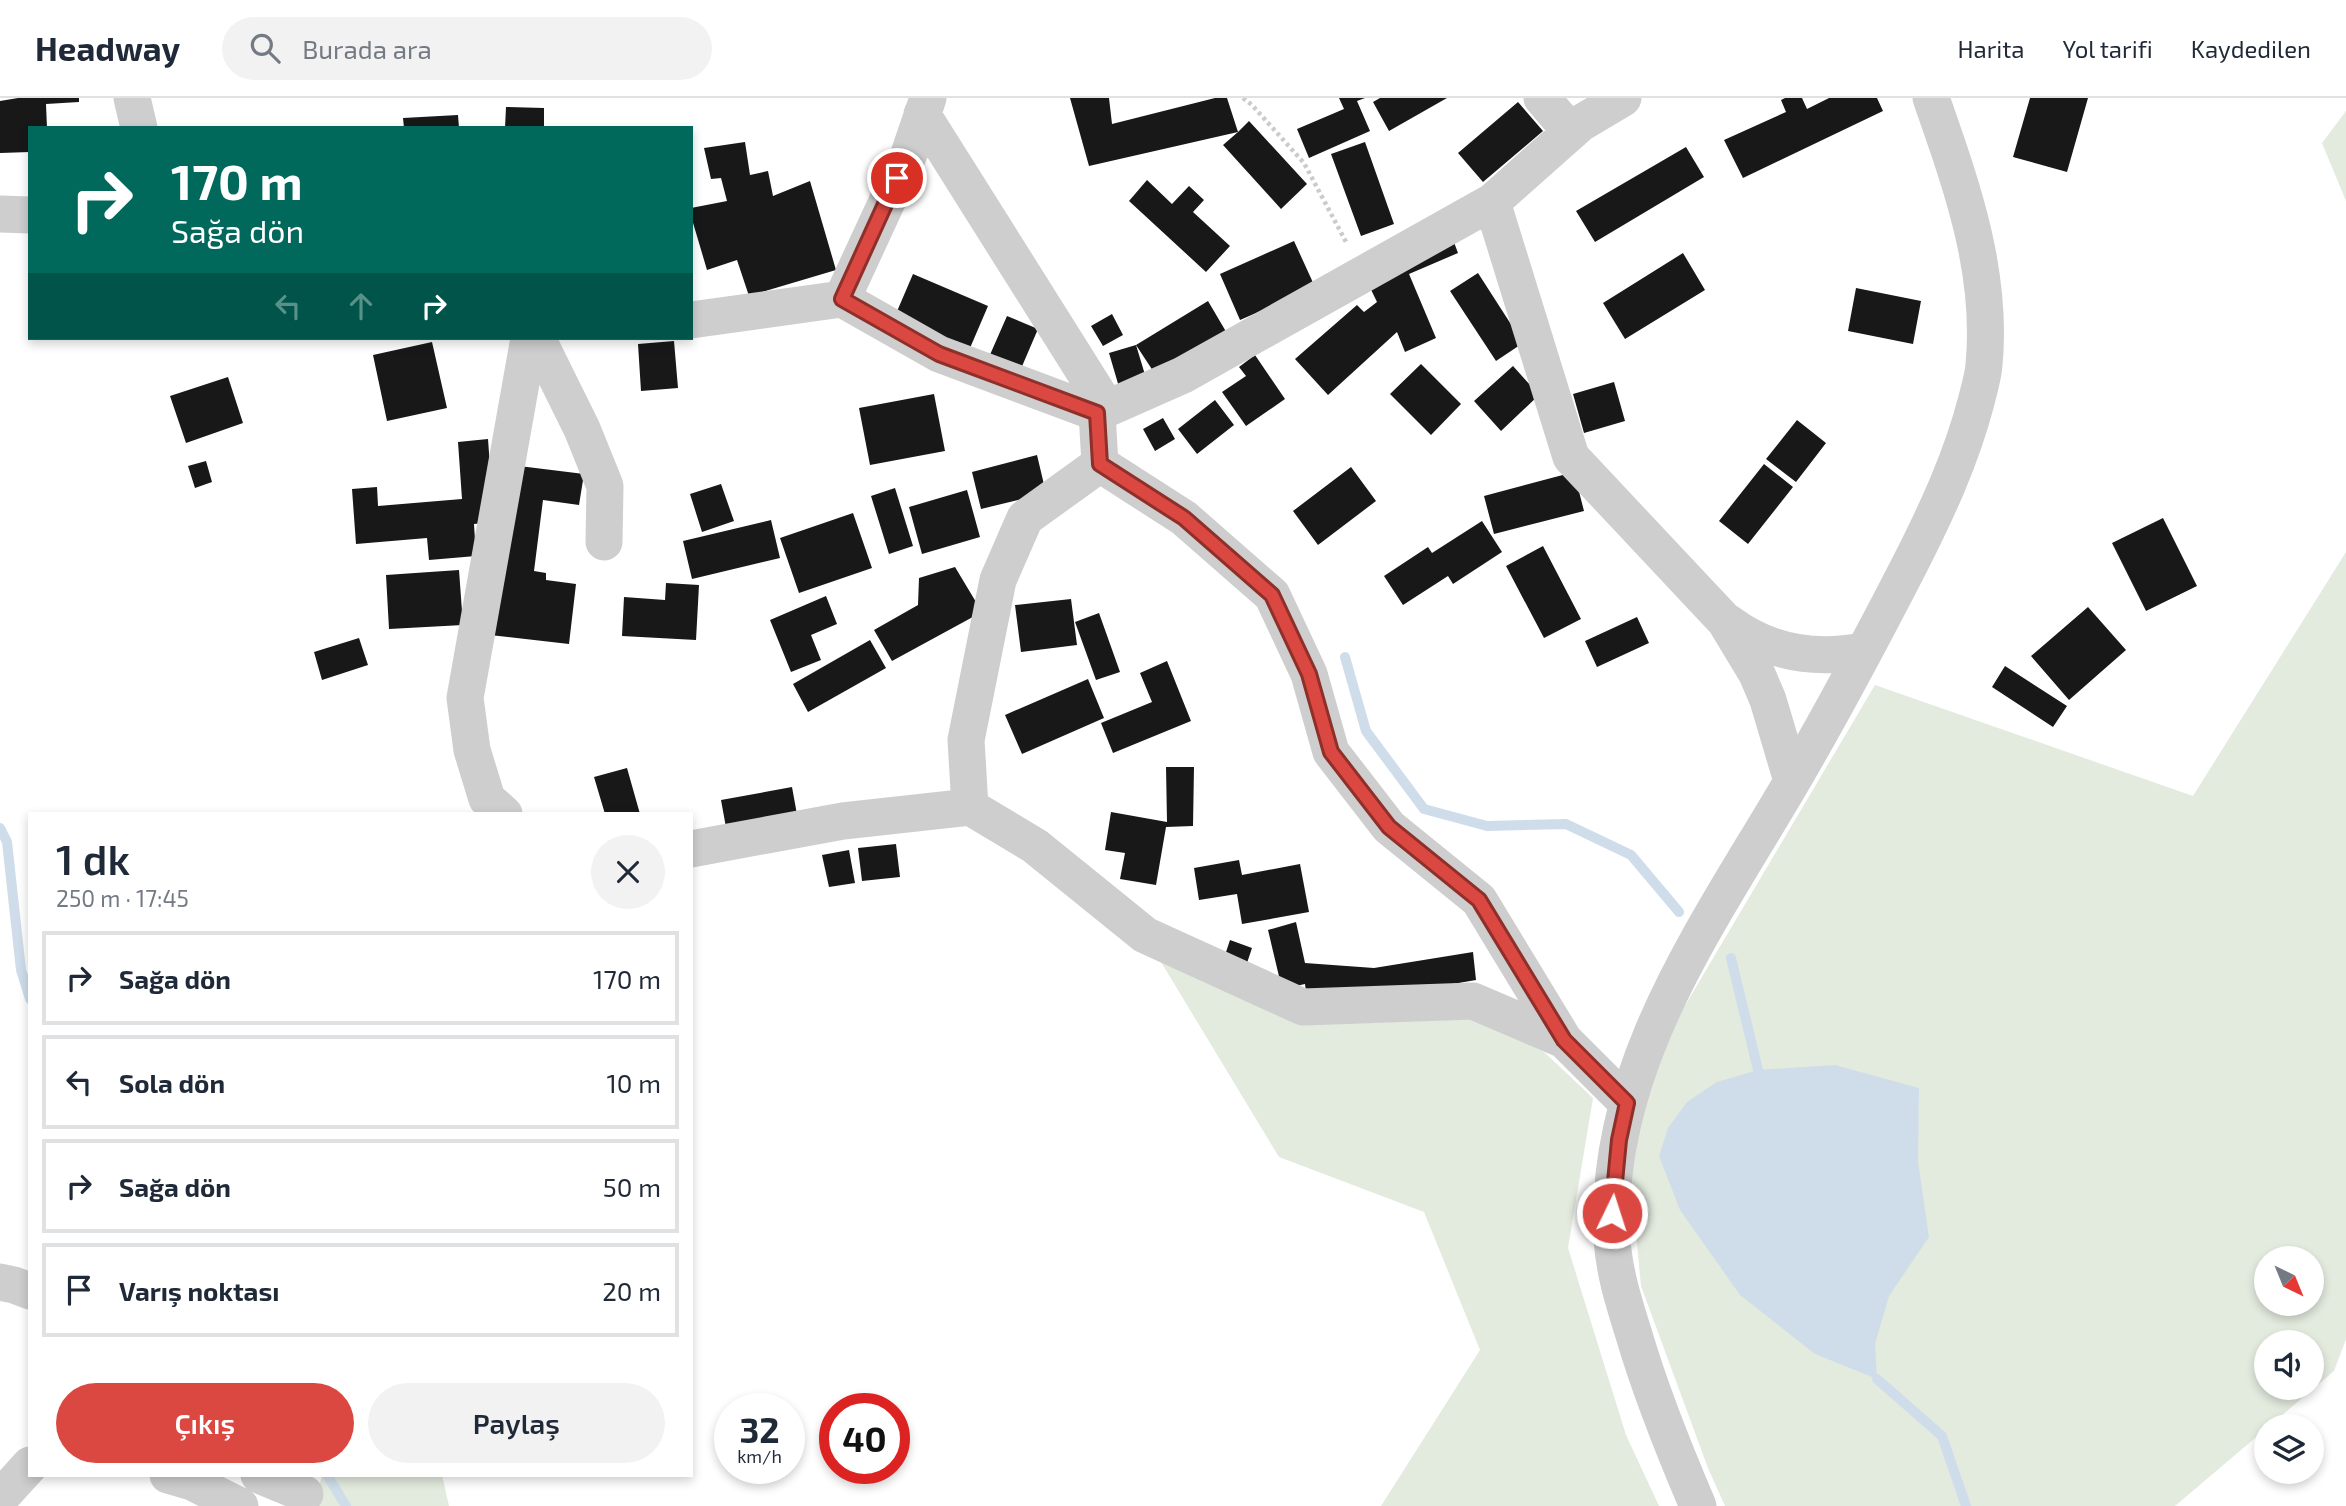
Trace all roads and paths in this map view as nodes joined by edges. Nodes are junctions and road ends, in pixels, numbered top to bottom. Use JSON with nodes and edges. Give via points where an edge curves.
{"nodes":[{"id":1,"x":132,"y":98,"type":"edge"},
{"id":2,"x":1243,"y":98,"type":"edge"},
{"id":3,"x":1542,"y":98,"type":"edge"},
{"id":4,"x":1623,"y":98,"type":"edge"},
{"id":5,"x":1930,"y":98,"type":"edge"},
{"id":6,"x":925,"y":106,"type":"edge"},
{"id":7,"x":139,"y":126,"type":"edge"},
{"id":8,"x":1571,"y":132,"type":"junction"},
{"id":9,"x":1492,"y":202,"type":"junction"},
{"id":10,"x":0,"y":214,"type":"edge"},
{"id":11,"x":28,"y":215,"type":"edge"},
{"id":12,"x":1363,"y":273,"type":"junction"},
{"id":13,"x":842,"y":299,"type":"junction"},
{"id":14,"x":693,"y":320,"type":"edge"},
{"id":15,"x":529,"y":340,"type":"edge"},
{"id":16,"x":538,"y":340,"type":"edge"},
{"id":17,"x":1102,"y":411,"type":"junction"},
{"id":18,"x":1100,"y":464,"type":"junction"},
{"id":19,"x":604,"y":542,"type":"dead end"},
{"id":20,"x":1725,"y":621,"type":"junction"},
{"id":21,"x":1863,"y":651,"type":"junction"},
{"id":22,"x":1792,"y":781,"type":"junction"},
{"id":23,"x":970,"y":807,"type":"junction"},
{"id":24,"x":502,"y":812,"type":"edge"},
{"id":25,"x":693,"y":849,"type":"edge"},
{"id":26,"x":1564,"y":1040,"type":"junction"},
{"id":27,"x":1627,"y":1103,"type":"junction"},
{"id":28,"x":0,"y":1282,"type":"edge"},
{"id":29,"x":28,"y":1290,"type":"edge"},
{"id":30,"x":28,"y":1467,"type":"edge"},
{"id":31,"x":175,"y":1477,"type":"edge"},
{"id":32,"x":265,"y":1477,"type":"edge"},
{"id":33,"x":306,"y":1492,"type":"edge"},
{"id":34,"x":0,"y":1498,"type":"edge"},
{"id":35,"x":240,"y":1506,"type":"edge"},
{"id":36,"x":268,"y":1506,"type":"edge"},
{"id":37,"x":1698,"y":1506,"type":"edge"}],
"edges":[{"from":1,"to":7,"type":"street"},
{"from":2,"to":12,"type":"path","via":[[1304,163]]},
{"from":3,"to":8,"type":"street"},
{"from":4,"to":8,"type":"street"},
{"from":5,"to":21,"type":"street","via":[[1965,196],[1975,240],[1982,279],[1984,368],[1960,455],[1941,501]]},
{"from":6,"to":13,"type":"street","via":[[909,154]]},
{"from":6,"to":17,"type":"street"},
{"from":8,"to":9,"type":"street"},
{"from":9,"to":12,"type":"street"},
{"from":9,"to":20,"type":"street","via":[[1572,457]]},
{"from":10,"to":11,"type":"street"},
{"from":12,"to":17,"type":"street","via":[[1183,375]]},
{"from":13,"to":14,"type":"street"},
{"from":13,"to":17,"type":"street","via":[[939,354]]},
{"from":15,"to":24,"type":"street","via":[[465,698],[472,750],[487,799]]},
{"from":16,"to":19,"type":"street","via":[[605,486]]},
{"from":17,"to":18,"type":"street"},
{"from":18,"to":23,"type":"street","via":[[1025,518],[998,580],[966,740]]},
{"from":18,"to":26,"type":"street","via":[[1184,518],[1272,595],[1309,674],[1331,752],[1389,827],[1479,900]]},
{"from":20,"to":21,"type":"street","via":[[1760,643],[1788,652],[1827,656]]},
{"from":20,"to":22,"type":"street","via":[[1768,700]]},
{"from":21,"to":22,"type":"street"},
{"from":22,"to":27,"type":"street","via":[[1690,952],[1660,1013]]},
{"from":23,"to":25,"type":"street","via":[[843,821]]},
{"from":23,"to":26,"type":"street","via":[[1035,846],[1145,935],[1303,1007],[1473,1001]]},
{"from":26,"to":27,"type":"street"},
{"from":27,"to":37,"type":"street","via":[[1613,1188],[1614,1263],[1642,1361]]},
{"from":28,"to":29,"type":"street"},
{"from":30,"to":34,"type":"street"},
{"from":31,"to":35,"type":"street"},
{"from":32,"to":33,"type":"street"},
{"from":33,"to":36,"type":"street"}]}
